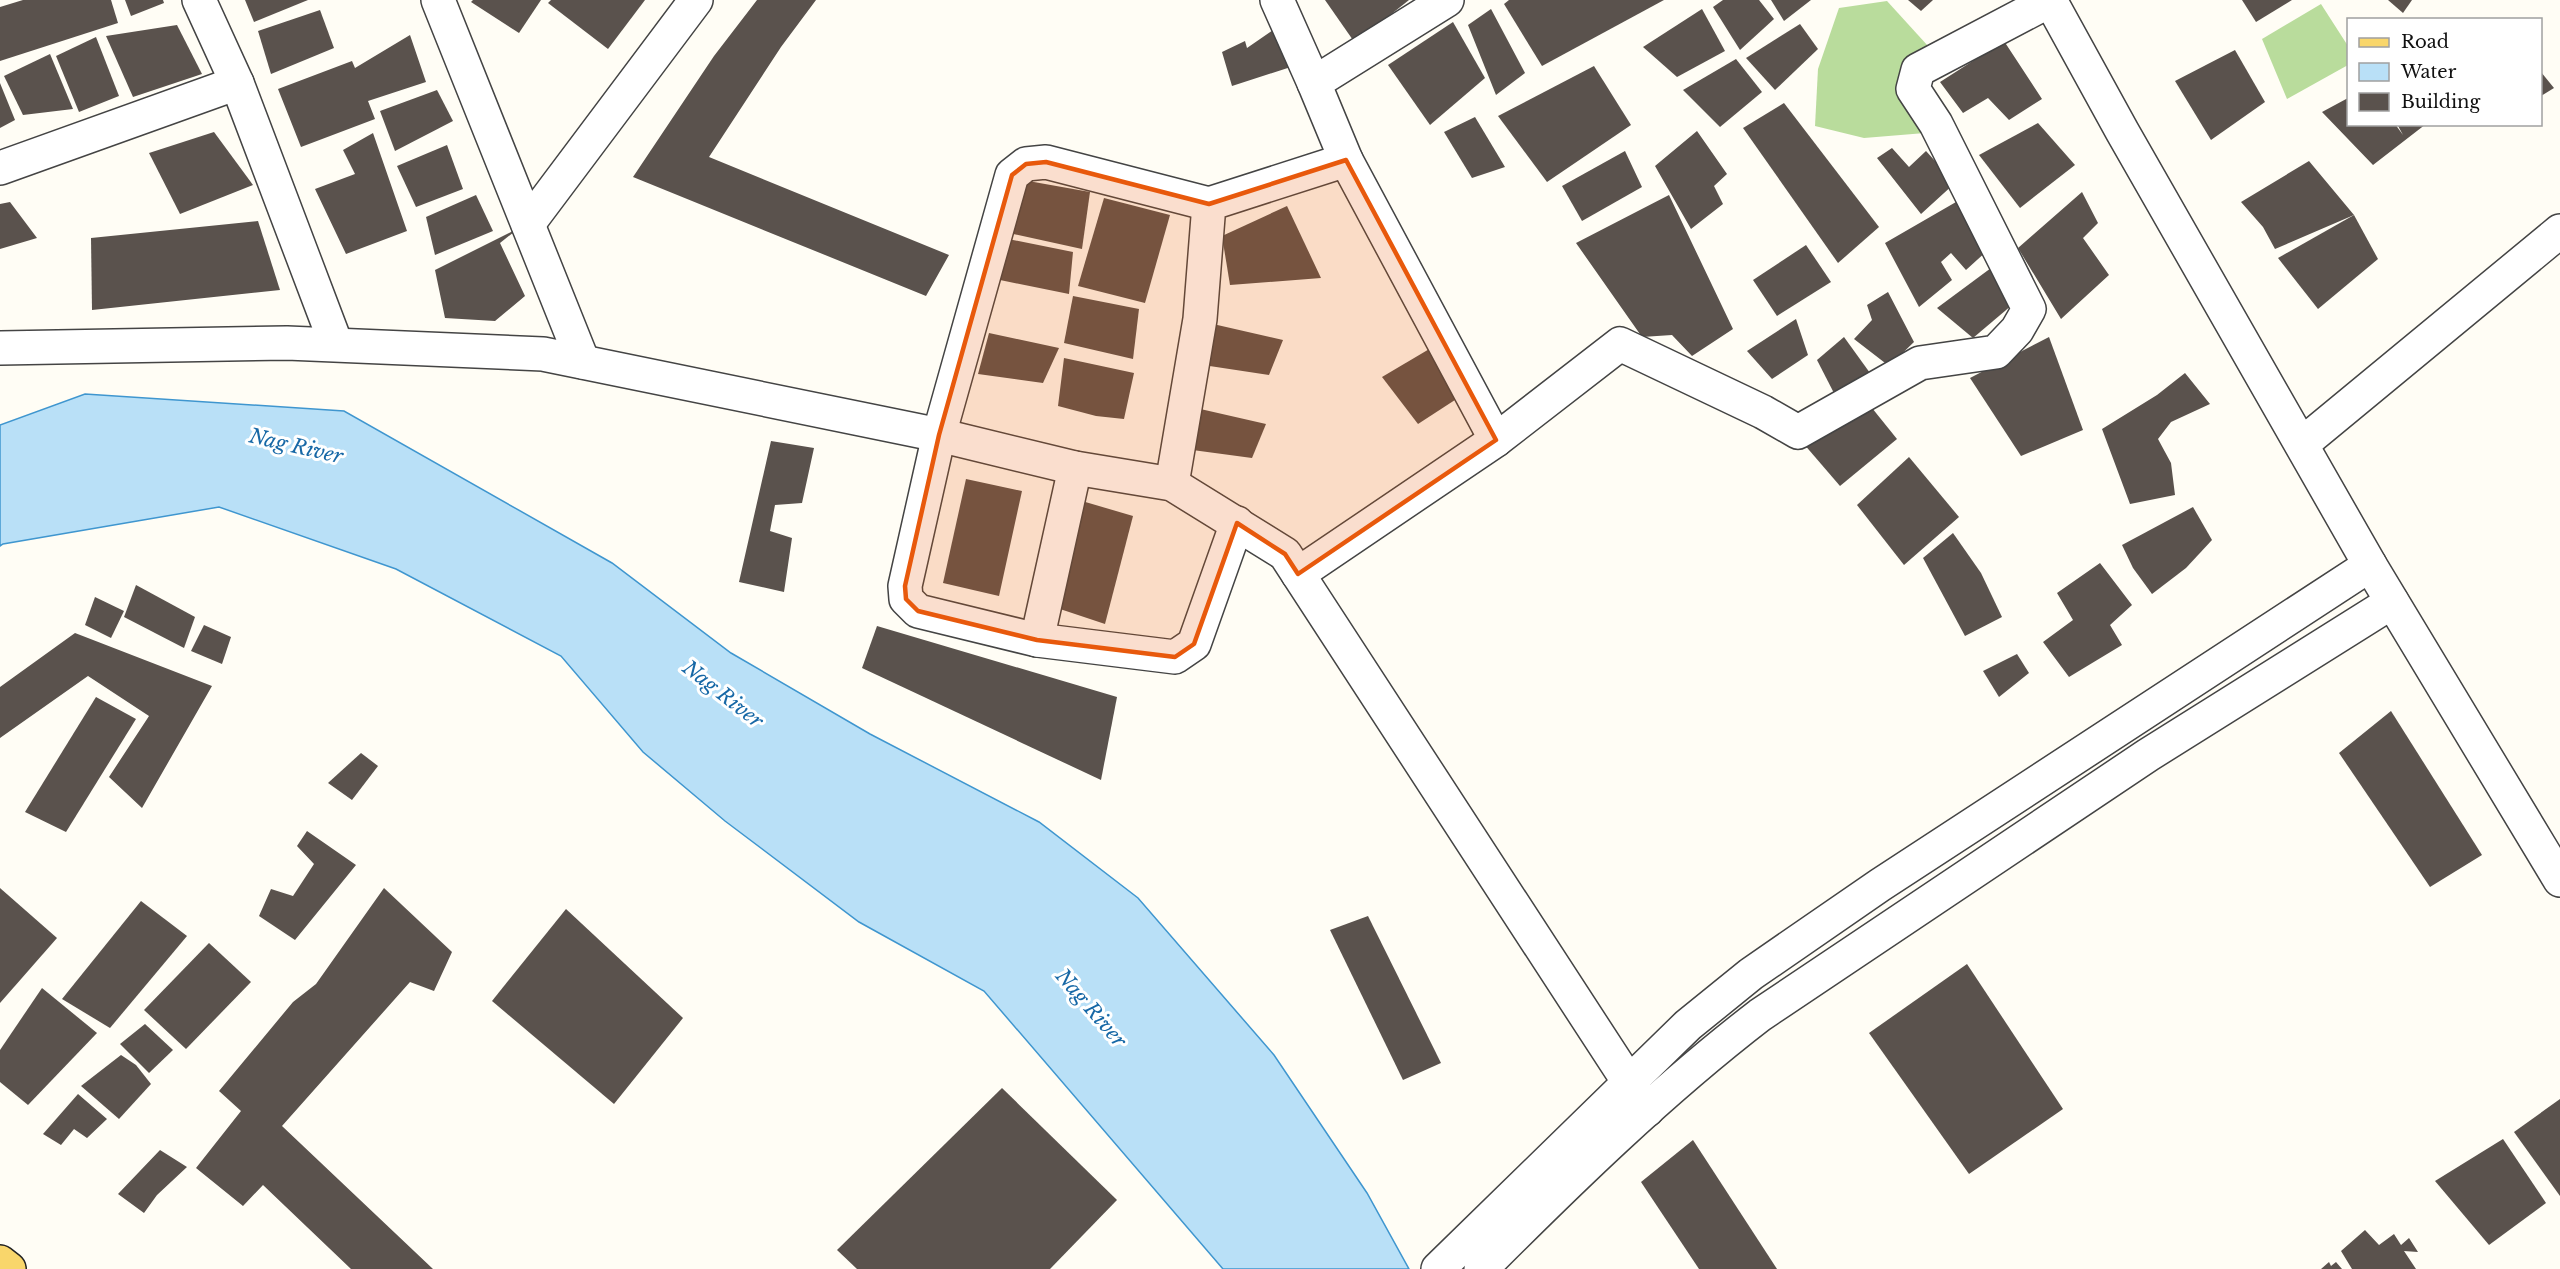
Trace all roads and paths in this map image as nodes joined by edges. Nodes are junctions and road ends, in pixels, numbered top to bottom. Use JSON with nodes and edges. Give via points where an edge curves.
{"nodes":[{"id":1,"x":199,"y":0,"type":"edge"},
{"id":2,"x":438,"y":0,"type":"edge"},
{"id":3,"x":696,"y":0,"type":"edge"},
{"id":4,"x":1276,"y":0,"type":"edge"},
{"id":5,"x":1447,"y":0,"type":"edge"},
{"id":6,"x":2050,"y":0,"type":"edge"},
{"id":7,"x":237,"y":83,"type":"junction"},
{"id":8,"x":1314,"y":83,"type":"junction"},
{"id":9,"x":1346,"y":160,"type":"junction"},
{"id":10,"x":0,"y":168,"type":"edge"},
{"id":11,"x":1209,"y":204,"type":"junction"},
{"id":12,"x":528,"y":224,"type":"junction"},
{"id":13,"x":2560,"y":231,"type":"edge"},
{"id":14,"x":336,"y":344,"type":"junction"},
{"id":15,"x":0,"y":348,"type":"edge"},
{"id":16,"x":583,"y":363,"type":"junction"},
{"id":17,"x":939,"y":435,"type":"junction"},
{"id":18,"x":1496,"y":440,"type":"junction"},
{"id":19,"x":2302,"y":444,"type":"junction"},
{"id":20,"x":1075,"y":468,"type":"junction"},
{"id":21,"x":1172,"y":484,"type":"junction"},
{"id":22,"x":1237,"y":523,"type":"junction"},
{"id":23,"x":2370,"y":565,"type":"junction"},
{"id":24,"x":1298,"y":574,"type":"junction"},
{"id":25,"x":2392,"y":602,"type":"junction"},
{"id":26,"x":1037,"y":640,"type":"junction"},
{"id":27,"x":2560,"y":880,"type":"edge"},
{"id":28,"x":1628,"y":1082,"type":"junction"},
{"id":29,"x":1647,"y":1110,"type":"junction"},
{"id":30,"x":1515,"y":1215,"type":"junction"},
{"id":31,"x":0,"y":1262,"type":"edge"},
{"id":32,"x":9,"y":1269,"type":"edge"},
{"id":33,"x":1438,"y":1269,"type":"edge"},
{"id":34,"x":1481,"y":1269,"type":"edge"}],
"edges":[{"from":1,"to":7,"type":"street"},
{"from":2,"to":12,"type":"street"},
{"from":3,"to":12,"type":"street"},
{"from":4,"to":8,"type":"street"},
{"from":5,"to":8,"type":"street"},
{"from":6,"to":18,"type":"street","via":[[1918,70],[1912,89],[1936,124],[2029,309],[2017,330],[1996,352],[1920,363],[1798,432],[1620,344]]},
{"from":6,"to":19,"type":"street"},
{"from":7,"to":10,"type":"street"},
{"from":7,"to":14,"type":"street"},
{"from":8,"to":9,"type":"street"},
{"from":9,"to":11,"type":"street"},
{"from":9,"to":18,"type":"street"},
{"from":11,"to":17,"type":"street","via":[[1046,162],[1026,164],[1012,175]]},
{"from":11,"to":21,"type":"street","via":[[1200,319]]},
{"from":12,"to":16,"type":"street"},
{"from":13,"to":19,"type":"street"},
{"from":14,"to":15,"type":"street"},
{"from":14,"to":16,"type":"street","via":[[543,354]]},
{"from":16,"to":17,"type":"street"},
{"from":17,"to":20,"type":"street"},
{"from":17,"to":26,"type":"street","via":[[905,586],[906,599],[918,611]]},
{"from":18,"to":24,"type":"street"},
{"from":19,"to":23,"type":"street"},
{"from":20,"to":21,"type":"street"},
{"from":20,"to":26,"type":"street"},
{"from":21,"to":22,"type":"street"},
{"from":22,"to":24,"type":"street","via":[[1285,554]]},
{"from":22,"to":26,"type":"street","via":[[1194,644],[1175,657]]},
{"from":23,"to":25,"type":"street"},
{"from":23,"to":28,"type":"street","via":[[1880,885],[1751,974],[1688,1025]]},
{"from":24,"to":28,"type":"street"},
{"from":25,"to":27,"type":"street"},
{"from":25,"to":29,"type":"street","via":[[2148,755],[1760,1015],[1702,1059]]},
{"from":28,"to":29,"type":"street"},
{"from":28,"to":30,"type":"street"},
{"from":29,"to":30,"type":"street"},
{"from":30,"to":33,"type":"street"},
{"from":30,"to":34,"type":"street"},
{"from":31,"to":32,"type":"main road"}]}
